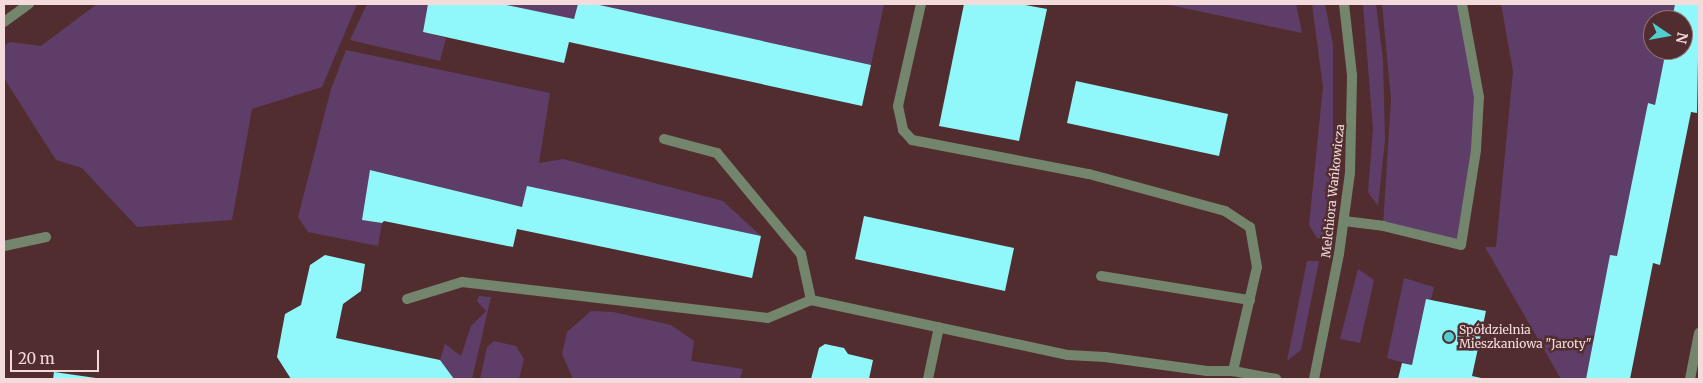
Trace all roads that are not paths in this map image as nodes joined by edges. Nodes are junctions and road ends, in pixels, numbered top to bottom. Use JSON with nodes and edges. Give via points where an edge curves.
{"nodes":[{"id":1,"x":29,"y":4,"type":"edge"},
{"id":2,"x":921,"y":4,"type":"edge"},
{"id":3,"x":1344,"y":4,"type":"edge"},
{"id":4,"x":1462,"y":4,"type":"edge"},
{"id":5,"x":4,"y":22,"type":"edge"},
{"id":6,"x":664,"y":139,"type":"dead end"},
{"id":7,"x":1344,"y":221,"type":"junction"},
{"id":8,"x":46,"y":237,"type":"dead end"},
{"id":9,"x":4,"y":246,"type":"edge"},
{"id":10,"x":1101,"y":276,"type":"dead end"},
{"id":11,"x":407,"y":298,"type":"dead end"},
{"id":12,"x":811,"y":300,"type":"junction"},
{"id":13,"x":1250,"y":300,"type":"junction"},
{"id":14,"x":939,"y":327,"type":"junction"},
{"id":15,"x":1699,"y":332,"type":"edge"},
{"id":16,"x":1233,"y":371,"type":"junction"},
{"id":17,"x":1206,"y":375,"type":"edge"},
{"id":18,"x":928,"y":379,"type":"edge"},
{"id":19,"x":1276,"y":379,"type":"edge"},
{"id":20,"x":1314,"y":379,"type":"edge"},
{"id":21,"x":1690,"y":379,"type":"edge"}],
"edges":[{"from":1,"to":5,"type":"street"},
{"from":2,"to":13,"type":"street","via":[[898,106],[903,130],[912,140],[1090,174],[1225,211],[1250,227],[1257,267]]},
{"from":3,"to":7,"type":"street","name":"Melchiora Wańkowicza","via":[[1354,123]]},
{"from":4,"to":7,"type":"street","via":[[1479,97],[1476,150],[1460,245],[1383,226]]},
{"from":6,"to":12,"type":"street","via":[[717,153],[801,254]]},
{"from":7,"to":20,"type":"street","name":"Melchiora Wańkowicza"},
{"from":8,"to":9,"type":"street"},
{"from":10,"to":13,"type":"street"},
{"from":11,"to":12,"type":"street","via":[[462,282],[768,318]]},
{"from":12,"to":14,"type":"street"},
{"from":13,"to":16,"type":"street"},
{"from":14,"to":17,"type":"street","via":[[1068,355],[1105,357]]},
{"from":14,"to":18,"type":"street"},
{"from":15,"to":21,"type":"street"},
{"from":16,"to":17,"type":"street"},
{"from":16,"to":19,"type":"street"}]}
